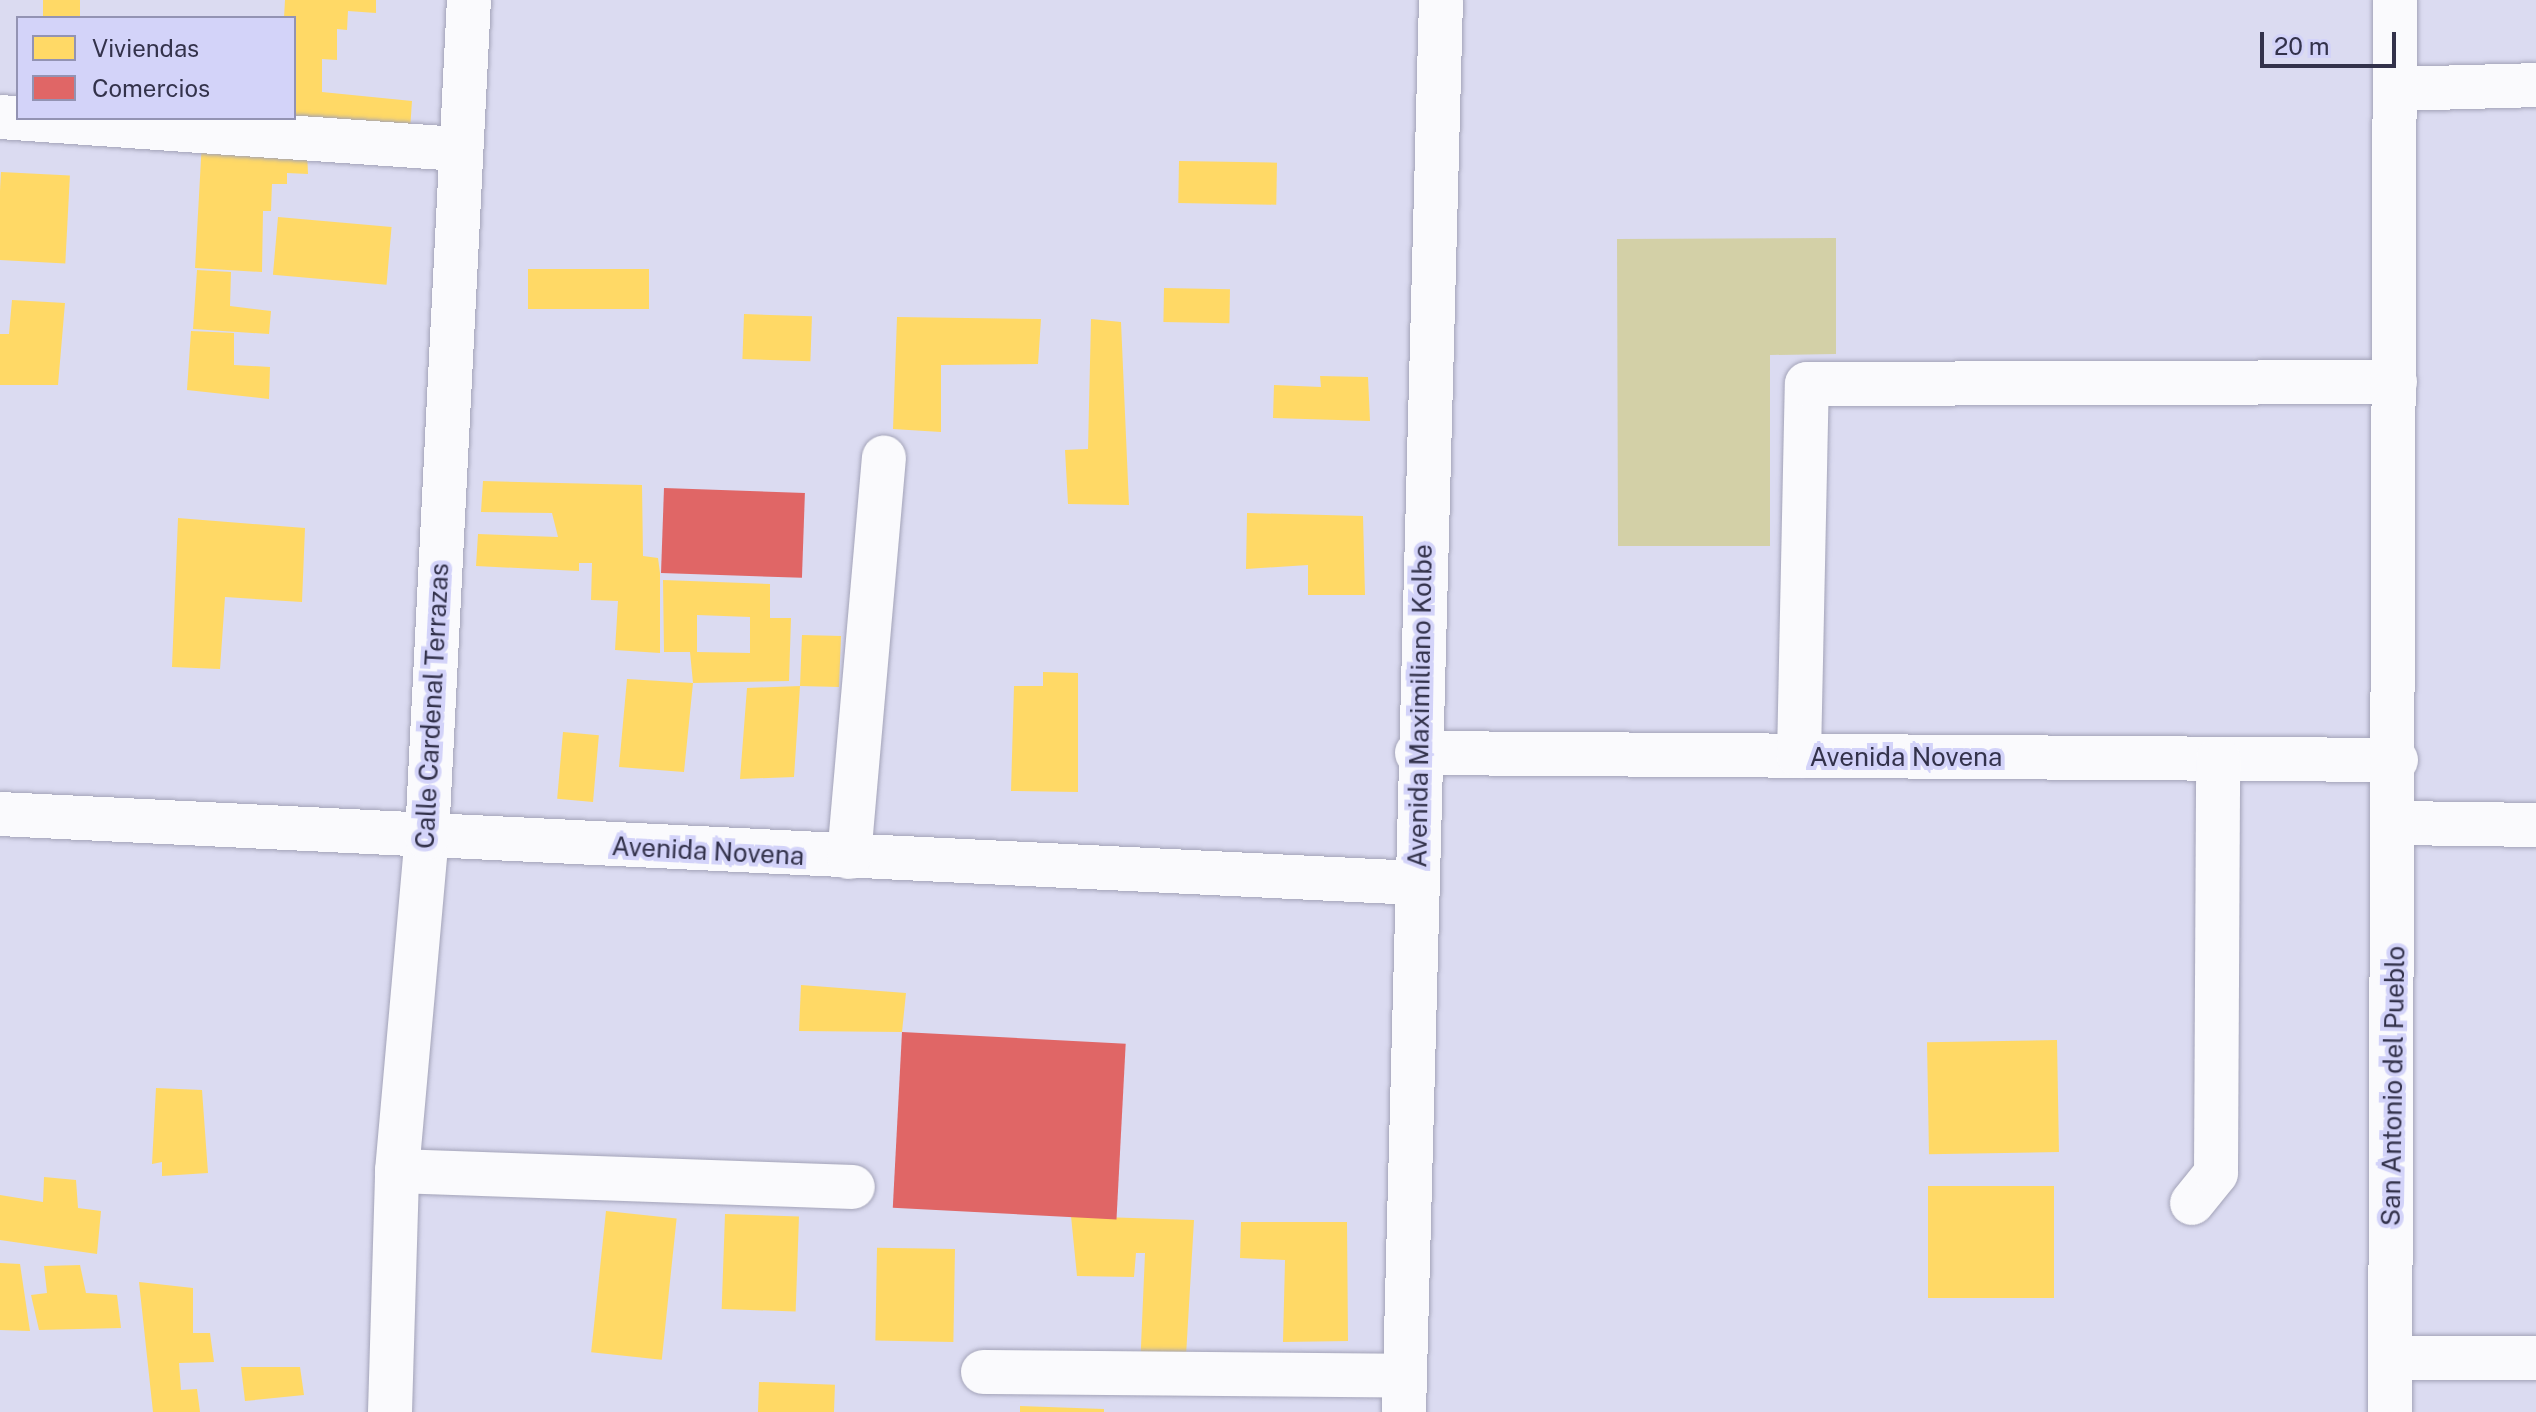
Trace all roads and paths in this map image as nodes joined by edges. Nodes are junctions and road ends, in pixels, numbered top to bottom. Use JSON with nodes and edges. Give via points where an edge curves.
{"nodes":[{"id":1,"x":469,"y":0,"type":"edge"},
{"id":2,"x":1441,"y":0,"type":"edge"},
{"id":3,"x":2395,"y":0,"type":"edge"},
{"id":4,"x":2536,"y":85,"type":"edge"},
{"id":5,"x":2396,"y":89,"type":"junction"},
{"id":6,"x":43,"y":120,"type":"edge"},
{"id":7,"x":460,"y":149,"type":"junction"},
{"id":8,"x":2395,"y":382,"type":"junction"},
{"id":9,"x":884,"y":458,"type":"dead end"},
{"id":10,"x":1417,"y":753,"type":"junction"},
{"id":11,"x":1799,"y":756,"type":"junction"},
{"id":12,"x":2218,"y":759,"type":"junction"},
{"id":13,"x":2396,"y":760,"type":"junction"},
{"id":14,"x":0,"y":814,"type":"edge"},
{"id":15,"x":2396,"y":823,"type":"junction"},
{"id":16,"x":2536,"y":825,"type":"edge"},
{"id":17,"x":427,"y":837,"type":"junction"},
{"id":18,"x":849,"y":857,"type":"junction"},
{"id":19,"x":1415,"y":883,"type":"junction"},
{"id":20,"x":397,"y":1171,"type":"junction"},
{"id":21,"x":853,"y":1187,"type":"dead end"},
{"id":22,"x":2192,"y":1203,"type":"dead end"},
{"id":23,"x":2390,"y":1358,"type":"junction"},
{"id":24,"x":2536,"y":1358,"type":"edge"},
{"id":25,"x":983,"y":1372,"type":"dead end"},
{"id":26,"x":1404,"y":1394,"type":"edge"},
{"id":27,"x":390,"y":1412,"type":"edge"},
{"id":28,"x":2390,"y":1412,"type":"edge"}],
"edges":[{"from":1,"to":7,"type":"street","name":"Calle Cardenal Terrazas"},
{"from":2,"to":10,"type":"street","name":"Avenida Maximiliano Kolbe"},
{"from":3,"to":5,"type":"street","name":"San Antonio del Pueblo"},
{"from":4,"to":5,"type":"street"},
{"from":5,"to":8,"type":"street","name":"San Antonio del Pueblo"},
{"from":6,"to":7,"type":"street"},
{"from":7,"to":17,"type":"street","name":"Calle Cardenal Terrazas"},
{"from":8,"to":11,"type":"street","via":[[1807,384]]},
{"from":8,"to":13,"type":"street","name":"San Antonio del Pueblo"},
{"from":9,"to":18,"type":"street"},
{"from":10,"to":11,"type":"street","name":"Avenida Novena"},
{"from":10,"to":19,"type":"street","name":"Avenida Maximiliano Kolbe"},
{"from":11,"to":12,"type":"street","name":"Avenida Novena"},
{"from":12,"to":13,"type":"street","name":"Avenida Novena"},
{"from":12,"to":22,"type":"street","via":[[2216,1173]]},
{"from":13,"to":15,"type":"street","name":"San Antonio del Pueblo"},
{"from":14,"to":17,"type":"street","name":"Avenida Novena"},
{"from":15,"to":16,"type":"street"},
{"from":15,"to":23,"type":"street","name":"San Antonio del Pueblo"},
{"from":17,"to":18,"type":"street","name":"Avenida Novena"},
{"from":17,"to":20,"type":"street","name":"Calle Cardenal Terrazas"},
{"from":18,"to":19,"type":"street","name":"Avenida Novena"},
{"from":19,"to":26,"type":"street","name":"Avenida Maximiliano Kolbe"},
{"from":20,"to":21,"type":"street"},
{"from":20,"to":27,"type":"street","name":"Calle Cardenal Terrazas"},
{"from":23,"to":24,"type":"street"},
{"from":23,"to":28,"type":"street","name":"San Antonio del Pueblo"},
{"from":25,"to":26,"type":"street"}]}
